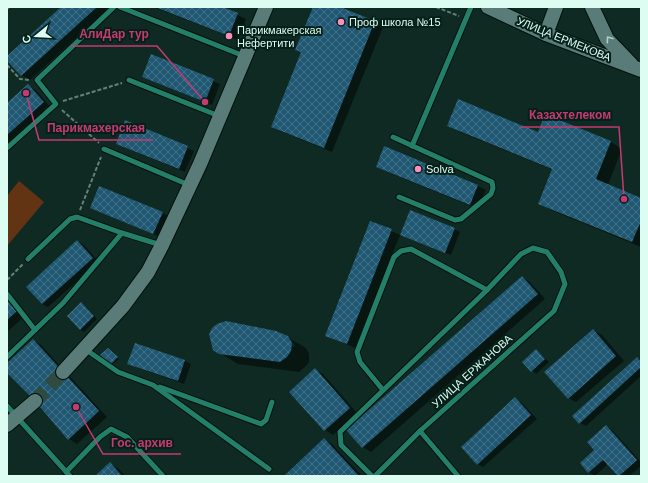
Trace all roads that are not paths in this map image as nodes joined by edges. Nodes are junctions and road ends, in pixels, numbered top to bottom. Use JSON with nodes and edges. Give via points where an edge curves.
{"nodes":[{"id":1,"x":114,"y":7,"type":"edge"},
{"id":2,"x":120,"y":7,"type":"edge"},
{"id":3,"x":266,"y":7,"type":"edge"},
{"id":4,"x":471,"y":7,"type":"edge"},
{"id":5,"x":488,"y":7,"type":"edge"},
{"id":6,"x":556,"y":7,"type":"edge"},
{"id":7,"x":592,"y":7,"type":"edge"},
{"id":8,"x":546,"y":34,"type":"junction"},
{"id":9,"x":244,"y":57,"type":"junction"},
{"id":10,"x":637,"y":68,"type":"edge"},
{"id":11,"x":129,"y":80,"type":"road end"},
{"id":12,"x":220,"y":117,"type":"junction"},
{"id":13,"x":393,"y":137,"type":"dead end"},
{"id":14,"x":412,"y":146,"type":"junction"},
{"id":15,"x":7,"y":148,"type":"edge"},
{"id":16,"x":104,"y":148,"type":"road end"},
{"id":17,"x":190,"y":185,"type":"junction"},
{"id":18,"x":399,"y":197,"type":"dead end"},
{"id":19,"x":122,"y":233,"type":"junction"},
{"id":20,"x":162,"y":245,"type":"junction"},
{"id":21,"x":28,"y":259,"type":"road end"},
{"id":22,"x":487,"y":290,"type":"junction"},
{"id":23,"x":7,"y":294,"type":"edge"},
{"id":24,"x":35,"y":330,"type":"junction"},
{"id":25,"x":84,"y":349,"type":"junction"},
{"id":26,"x":7,"y":357,"type":"edge"},
{"id":27,"x":63,"y":372,"type":"tunnel mouth"},
{"id":28,"x":153,"y":385,"type":"junction"},
{"id":29,"x":383,"y":390,"type":"junction"},
{"id":30,"x":35,"y":401,"type":"tunnel mouth"},
{"id":31,"x":272,"y":402,"type":"dead end"},
{"id":32,"x":7,"y":406,"type":"edge"},
{"id":33,"x":12,"y":421,"type":"edge"},
{"id":34,"x":420,"y":431,"type":"junction"},
{"id":35,"x":269,"y":469,"type":"dead end"},
{"id":36,"x":68,"y":474,"type":"edge"},
{"id":37,"x":163,"y":476,"type":"edge"},
{"id":38,"x":372,"y":476,"type":"edge"},
{"id":39,"x":375,"y":476,"type":"edge"},
{"id":40,"x":458,"y":476,"type":"edge"}],
"edges":[{"from":1,"to":15,"type":"lane","via":[[37,80],[56,104]]},
{"from":2,"to":9,"type":"lane"},
{"from":3,"to":9,"type":"main road"},
{"from":4,"to":14,"type":"lane"},
{"from":5,"to":8,"type":"main road","name":"УЛИЦА ЕРМЕКОВА"},
{"from":6,"to":8,"type":"main road"},
{"from":10,"to":7,"type":"main road","one_way":true,"via":[[607,39]]},
{"from":8,"to":10,"type":"main road","name":"УЛИЦА ЕРМЕКОВА"},
{"from":9,"to":12,"type":"main road"},
{"from":11,"to":12,"type":"lane"},
{"from":12,"to":17,"type":"main road"},
{"from":13,"to":14,"type":"lane"},
{"from":14,"to":18,"type":"lane","via":[[492,182],[493,188],[491,194],[461,219],[456,220]]},
{"from":16,"to":17,"type":"lane"},
{"from":17,"to":20,"type":"main road"},
{"from":19,"to":20,"type":"lane"},
{"from":19,"to":21,"type":"lane","via":[[77,217],[70,219]]},
{"from":19,"to":24,"type":"lane","via":[[63,303]]},
{"from":20,"to":25,"type":"main road","via":[[148,272],[123,306]]},
{"from":22,"to":29,"type":"lane"},
{"from":22,"to":29,"type":"lane","via":[[411,249],[401,251],[394,257],[357,352],[360,362]]},
{"from":22,"to":34,"type":"lane","name":"УЛИЦА ЕРЖАНОВА","via":[[521,254],[533,248],[547,252],[561,272],[565,284],[554,311]]},
{"from":23,"to":24,"type":"lane"},
{"from":24,"to":26,"type":"lane"},
{"from":25,"to":27,"type":"main road"},
{"from":25,"to":28,"type":"lane","via":[[118,372]]},
{"from":28,"to":31,"type":"lane","via":[[261,424],[266,420]]},
{"from":28,"to":35,"type":"lane"},
{"from":29,"to":38,"type":"lane","via":[[340,432],[341,446]]},
{"from":30,"to":33,"type":"main road"},
{"from":32,"to":33,"type":"lane"},
{"from":33,"to":36,"type":"lane"},
{"from":34,"to":39,"type":"lane","name":"УЛИЦА ЕРЖАНОВА"},
{"from":34,"to":40,"type":"lane"},
{"from":36,"to":37,"type":"lane","via":[[100,436],[111,429],[127,437]]}]}
